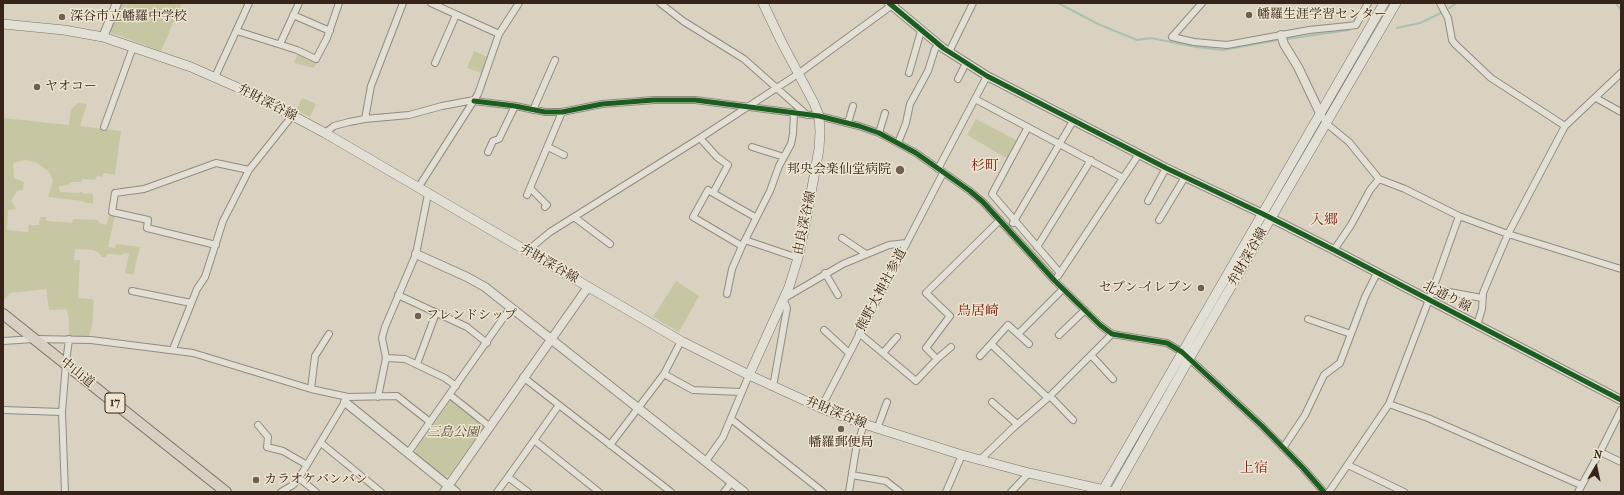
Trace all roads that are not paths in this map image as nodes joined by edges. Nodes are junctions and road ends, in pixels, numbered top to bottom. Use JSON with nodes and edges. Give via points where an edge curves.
{"nodes":[{"id":1,"x":117,"y":3,"type":"edge"},
{"id":2,"x":249,"y":3,"type":"edge"},
{"id":3,"x":299,"y":3,"type":"edge"},
{"id":4,"x":339,"y":3,"type":"edge"},
{"id":5,"x":403,"y":3,"type":"edge"},
{"id":6,"x":431,"y":3,"type":"edge"},
{"id":7,"x":519,"y":3,"type":"edge"},
{"id":8,"x":660,"y":3,"type":"edge"},
{"id":9,"x":764,"y":3,"type":"edge"},
{"id":10,"x":973,"y":3,"type":"edge"},
{"id":11,"x":1202,"y":3,"type":"edge"},
{"id":12,"x":1368,"y":3,"type":"edge"},
{"id":13,"x":1384,"y":3,"type":"edge"},
{"id":14,"x":1396,"y":3,"type":"edge"},
{"id":15,"x":1440,"y":3,"type":"edge"},
{"id":16,"x":892,"y":4,"type":"edge"},
{"id":17,"x":293,"y":15,"type":"junction"},
{"id":18,"x":456,"y":15,"type":"junction"},
{"id":19,"x":3,"y":24,"type":"edge"},
{"id":20,"x":237,"y":31,"type":"junction"},
{"id":21,"x":330,"y":31,"type":"junction"},
{"id":22,"x":921,"y":31,"type":"junction"},
{"id":23,"x":499,"y":34,"type":"junction"},
{"id":24,"x":1281,"y":35,"type":"junction"},
{"id":25,"x":103,"y":37,"type":"junction"},
{"id":26,"x":280,"y":44,"type":"junction"},
{"id":27,"x":939,"y":44,"type":"junction"},
{"id":28,"x":133,"y":46,"type":"junction"},
{"id":29,"x":949,"y":52,"type":"junction"},
{"id":30,"x":555,"y":60,"type":"dead end"},
{"id":31,"x":435,"y":63,"type":"dead end"},
{"id":32,"x":966,"y":63,"type":"junction"},
{"id":33,"x":909,"y":73,"type":"dead end"},
{"id":34,"x":1621,"y":73,"type":"edge"},
{"id":35,"x":798,"y":74,"type":"junction"},
{"id":36,"x":987,"y":76,"type":"junction"},
{"id":37,"x":216,"y":77,"type":"junction"},
{"id":38,"x":958,"y":79,"type":"dead end"},
{"id":39,"x":776,"y":87,"type":"junction"},
{"id":40,"x":1596,"y":98,"type":"junction"},
{"id":41,"x":975,"y":99,"type":"junction"},
{"id":42,"x":474,"y":100,"type":"junction"},
{"id":43,"x":515,"y":106,"type":"junction"},
{"id":44,"x":853,"y":106,"type":"dead end"},
{"id":45,"x":746,"y":107,"type":"junction"},
{"id":46,"x":533,"y":110,"type":"junction"},
{"id":47,"x":562,"y":112,"type":"junction"},
{"id":48,"x":1621,"y":112,"type":"edge"},
{"id":49,"x":885,"y":113,"type":"dead end"},
{"id":50,"x":1320,"y":113,"type":"junction"},
{"id":51,"x":794,"y":114,"type":"junction"},
{"id":52,"x":807,"y":115,"type":"junction"},
{"id":53,"x":292,"y":116,"type":"junction"},
{"id":54,"x":819,"y":116,"type":"junction"},
{"id":55,"x":365,"y":119,"type":"junction"},
{"id":56,"x":1073,"y":121,"type":"junction"},
{"id":57,"x":848,"y":123,"type":"junction"},
{"id":58,"x":1327,"y":124,"type":"junction"},
{"id":59,"x":1565,"y":126,"type":"junction"},
{"id":60,"x":104,"y":127,"type":"dead end"},
{"id":61,"x":1028,"y":127,"type":"junction"},
{"id":62,"x":324,"y":133,"type":"junction"},
{"id":63,"x":879,"y":134,"type":"junction"},
{"id":64,"x":700,"y":138,"type":"junction"},
{"id":65,"x":898,"y":143,"type":"junction"},
{"id":66,"x":1060,"y":144,"type":"junction"},
{"id":67,"x":548,"y":147,"type":"junction"},
{"id":68,"x":752,"y":147,"type":"dead end"},
{"id":69,"x":488,"y":152,"type":"dead end"},
{"id":70,"x":1139,"y":154,"type":"junction"},
{"id":71,"x":564,"y":155,"type":"dead end"},
{"id":72,"x":784,"y":157,"type":"junction"},
{"id":73,"x":1091,"y":160,"type":"junction"},
{"id":74,"x":1166,"y":168,"type":"junction"},
{"id":75,"x":250,"y":170,"type":"junction"},
{"id":76,"x":940,"y":171,"type":"junction"},
{"id":77,"x":1185,"y":177,"type":"junction"},
{"id":78,"x":1123,"y":178,"type":"junction"},
{"id":79,"x":1379,"y":179,"type":"junction"},
{"id":80,"x":418,"y":188,"type":"junction"},
{"id":81,"x":530,"y":188,"type":"junction"},
{"id":82,"x":713,"y":193,"type":"junction"},
{"id":83,"x":428,"y":194,"type":"junction"},
{"id":84,"x":527,"y":195,"type":"dead end"},
{"id":85,"x":1148,"y":201,"type":"dead end"},
{"id":86,"x":545,"y":207,"type":"dead end"},
{"id":87,"x":1263,"y":214,"type":"junction"},
{"id":88,"x":1459,"y":216,"type":"junction"},
{"id":89,"x":574,"y":217,"type":"junction"},
{"id":90,"x":756,"y":217,"type":"junction"},
{"id":91,"x":1271,"y":218,"type":"junction"},
{"id":92,"x":1000,"y":220,"type":"junction"},
{"id":93,"x":1159,"y":220,"type":"dead end"},
{"id":94,"x":1015,"y":221,"type":"junction"},
{"id":95,"x":1009,"y":230,"type":"junction"},
{"id":96,"x":1508,"y":234,"type":"junction"},
{"id":97,"x":842,"y":238,"type":"dead end"},
{"id":98,"x":745,"y":240,"type":"junction"},
{"id":99,"x":906,"y":243,"type":"junction"},
{"id":100,"x":610,"y":244,"type":"dead end"},
{"id":101,"x":216,"y":245,"type":"junction"},
{"id":102,"x":742,"y":246,"type":"junction"},
{"id":103,"x":1037,"y":247,"type":"junction"},
{"id":104,"x":1334,"y":250,"type":"junction"},
{"id":105,"x":527,"y":252,"type":"junction"},
{"id":106,"x":416,"y":254,"type":"junction"},
{"id":107,"x":866,"y":254,"type":"junction"},
{"id":108,"x":798,"y":258,"type":"junction"},
{"id":109,"x":1621,"y":269,"type":"edge"},
{"id":110,"x":825,"y":273,"type":"junction"},
{"id":111,"x":1060,"y":273,"type":"junction"},
{"id":112,"x":1377,"y":273,"type":"junction"},
{"id":113,"x":1055,"y":281,"type":"junction"},
{"id":114,"x":588,"y":287,"type":"junction"},
{"id":115,"x":1063,"y":289,"type":"junction"},
{"id":116,"x":1433,"y":289,"type":"junction"},
{"id":117,"x":132,"y":291,"type":"dead end"},
{"id":118,"x":727,"y":294,"type":"dead end"},
{"id":119,"x":838,"y":294,"type":"dead end"},
{"id":120,"x":398,"y":295,"type":"junction"},
{"id":121,"x":1482,"y":298,"type":"junction"},
{"id":122,"x":783,"y":299,"type":"junction"},
{"id":123,"x":1429,"y":300,"type":"junction"},
{"id":124,"x":191,"y":303,"type":"junction"},
{"id":125,"x":511,"y":307,"type":"junction"},
{"id":126,"x":1085,"y":310,"type":"junction"},
{"id":127,"x":436,"y":313,"type":"junction"},
{"id":128,"x":3,"y":314,"type":"edge"},
{"id":129,"x":1308,"y":319,"type":"dead end"},
{"id":130,"x":1478,"y":325,"type":"junction"},
{"id":131,"x":824,"y":330,"type":"dead end"},
{"id":132,"x":859,"y":333,"type":"junction"},
{"id":133,"x":329,"y":334,"type":"dead end"},
{"id":134,"x":1018,"y":334,"type":"junction"},
{"id":135,"x":1112,"y":334,"type":"junction"},
{"id":136,"x":1351,"y":334,"type":"junction"},
{"id":137,"x":1059,"y":335,"type":"dead end"},
{"id":138,"x":897,"y":337,"type":"dead end"},
{"id":139,"x":551,"y":338,"type":"junction"},
{"id":140,"x":34,"y":339,"type":"junction"},
{"id":141,"x":69,"y":340,"type":"junction"},
{"id":142,"x":682,"y":340,"type":"junction"},
{"id":143,"x":3,"y":341,"type":"edge"},
{"id":144,"x":487,"y":343,"type":"junction"},
{"id":145,"x":991,"y":344,"type":"junction"},
{"id":146,"x":1029,"y":344,"type":"dead end"},
{"id":147,"x":951,"y":347,"type":"dead end"},
{"id":148,"x":173,"y":349,"type":"junction"},
{"id":149,"x":849,"y":353,"type":"junction"},
{"id":150,"x":883,"y":353,"type":"junction"},
{"id":151,"x":1091,"y":355,"type":"junction"},
{"id":152,"x":980,"y":356,"type":"dead end"},
{"id":153,"x":1185,"y":356,"type":"junction"},
{"id":154,"x":386,"y":358,"type":"junction"},
{"id":155,"x":937,"y":358,"type":"junction"},
{"id":156,"x":66,"y":363,"type":"junction"},
{"id":157,"x":417,"y":364,"type":"junction"},
{"id":158,"x":664,"y":374,"type":"junction"},
{"id":159,"x":749,"y":375,"type":"junction"},
{"id":160,"x":524,"y":377,"type":"junction"},
{"id":161,"x":1113,"y":379,"type":"dead end"},
{"id":162,"x":456,"y":386,"type":"junction"},
{"id":163,"x":773,"y":387,"type":"junction"},
{"id":164,"x":311,"y":389,"type":"junction"},
{"id":165,"x":741,"y":392,"type":"junction"},
{"id":166,"x":450,"y":395,"type":"junction"},
{"id":167,"x":378,"y":397,"type":"junction"},
{"id":168,"x":1049,"y":397,"type":"junction"},
{"id":169,"x":346,"y":400,"type":"junction"},
{"id":170,"x":1621,"y":400,"type":"edge"},
{"id":171,"x":887,"y":402,"type":"dead end"},
{"id":172,"x":992,"y":402,"type":"dead end"},
{"id":173,"x":1389,"y":404,"type":"junction"},
{"id":174,"x":559,"y":405,"type":"junction"},
{"id":175,"x":639,"y":408,"type":"junction"},
{"id":176,"x":821,"y":408,"type":"junction"},
{"id":177,"x":3,"y":410,"type":"edge"},
{"id":178,"x":1621,"y":410,"type":"edge"},
{"id":179,"x":62,"y":412,"type":"junction"},
{"id":180,"x":731,"y":419,"type":"junction"},
{"id":181,"x":1073,"y":420,"type":"dead end"},
{"id":182,"x":430,"y":422,"type":"junction"},
{"id":183,"x":864,"y":424,"type":"junction"},
{"id":184,"x":1017,"y":424,"type":"junction"},
{"id":185,"x":258,"y":425,"type":"dead end"},
{"id":186,"x":489,"y":426,"type":"junction"},
{"id":187,"x":877,"y":429,"type":"junction"},
{"id":188,"x":534,"y":440,"type":"junction"},
{"id":189,"x":320,"y":443,"type":"junction"},
{"id":190,"x":610,"y":445,"type":"junction"},
{"id":191,"x":1283,"y":448,"type":"junction"},
{"id":192,"x":1600,"y":452,"type":"junction"},
{"id":193,"x":408,"y":453,"type":"junction"},
{"id":194,"x":962,"y":455,"type":"junction"},
{"id":195,"x":980,"y":460,"type":"junction"},
{"id":196,"x":706,"y":461,"type":"junction"},
{"id":197,"x":1621,"y":462,"type":"edge"},
{"id":198,"x":307,"y":465,"type":"junction"},
{"id":199,"x":1348,"y":466,"type":"junction"},
{"id":200,"x":1030,"y":473,"type":"junction"},
{"id":201,"x":852,"y":475,"type":"junction"},
{"id":202,"x":508,"y":477,"type":"junction"},
{"id":203,"x":299,"y":478,"type":"junction"},
{"id":204,"x":732,"y":482,"type":"junction"},
{"id":205,"x":1581,"y":485,"type":"junction"},
{"id":206,"x":446,"y":489,"type":"edge"},
{"id":207,"x":1102,"y":491,"type":"edge"},
{"id":208,"x":65,"y":492,"type":"edge"},
{"id":209,"x":226,"y":492,"type":"edge"},
{"id":210,"x":281,"y":492,"type":"edge"},
{"id":211,"x":316,"y":492,"type":"edge"},
{"id":212,"x":381,"y":492,"type":"edge"},
{"id":213,"x":456,"y":492,"type":"edge"},
{"id":214,"x":497,"y":492,"type":"edge"},
{"id":215,"x":528,"y":492,"type":"edge"},
{"id":216,"x":599,"y":492,"type":"edge"},
{"id":217,"x":670,"y":492,"type":"edge"},
{"id":218,"x":724,"y":492,"type":"edge"},
{"id":219,"x":744,"y":492,"type":"edge"},
{"id":220,"x":823,"y":492,"type":"edge"},
{"id":221,"x":849,"y":492,"type":"edge"},
{"id":222,"x":900,"y":492,"type":"edge"},
{"id":223,"x":946,"y":492,"type":"edge"},
{"id":224,"x":1011,"y":492,"type":"edge"},
{"id":225,"x":1114,"y":492,"type":"edge"},
{"id":226,"x":1324,"y":492,"type":"edge"},
{"id":227,"x":1329,"y":492,"type":"edge"},
{"id":228,"x":1404,"y":492,"type":"edge"},
{"id":229,"x":1578,"y":492,"type":"edge"}],
"edges":[{"from":1,"to":25,"type":"street"},
{"from":2,"to":20,"type":"street"},
{"from":3,"to":17,"type":"street"},
{"from":4,"to":21,"type":"street"},
{"from":5,"to":55,"type":"street","via":[[371,86]]},
{"from":6,"to":18,"type":"street"},
{"from":7,"to":23,"type":"street"},
{"from":8,"to":39,"type":"street","via":[[744,59]]},
{"from":9,"to":35,"type":"main road","name":"由良深谷線"},
{"from":10,"to":29,"type":"street"},
{"from":11,"to":24,"type":"street","via":[[1172,37],[1227,45]]},
{"from":12,"to":24,"type":"street","via":[[1356,25]]},
{"from":13,"to":50,"type":"main road","name":"弁財深谷線"},
{"from":14,"to":58,"type":"main road","name":"弁財深谷線"},
{"from":15,"to":59,"type":"street","via":[[1448,18],[1455,44],[1491,78]]},
{"from":16,"to":22,"type":"street","name":"北通り線"},
{"from":16,"to":35,"type":"street"},
{"from":17,"to":21,"type":"street"},
{"from":17,"to":26,"type":"street"},
{"from":18,"to":23,"type":"street"},
{"from":18,"to":31,"type":"street"},
{"from":19,"to":25,"type":"main road","name":"弁財深谷線"},
{"from":20,"to":26,"type":"street"},
{"from":20,"to":37,"type":"street"},
{"from":21,"to":26,"type":"street","via":[[316,58]]},
{"from":22,"to":27,"type":"street","name":"北通り線"},
{"from":22,"to":33,"type":"street"},
{"from":23,"to":42,"type":"street"},
{"from":24,"to":50,"type":"street"},
{"from":25,"to":28,"type":"main road","name":"弁財深谷線"},
{"from":27,"to":29,"type":"street","name":"北通り線"},
{"from":27,"to":65,"type":"street","via":[[928,71],[907,103],[906,123]]},
{"from":28,"to":37,"type":"main road","name":"弁財深谷線"},
{"from":28,"to":60,"type":"street"},
{"from":29,"to":32,"type":"street","name":"北通り線"},
{"from":30,"to":46,"type":"street"},
{"from":32,"to":36,"type":"street","name":"北通り線"},
{"from":32,"to":38,"type":"street"},
{"from":34,"to":40,"type":"street"},
{"from":35,"to":39,"type":"street"},
{"from":35,"to":54,"type":"main road","name":"由良深谷線"},
{"from":36,"to":41,"type":"street","name":"熊野大神社参道"},
{"from":36,"to":56,"type":"street","name":"北通り線"},
{"from":37,"to":53,"type":"main road","name":"弁財深谷線"},
{"from":39,"to":45,"type":"street"},
{"from":39,"to":52,"type":"street"},
{"from":40,"to":48,"type":"street"},
{"from":40,"to":59,"type":"street"},
{"from":41,"to":61,"type":"street"},
{"from":41,"to":76,"type":"street","name":"熊野大神社参道"},
{"from":42,"to":43,"type":"street"},
{"from":42,"to":55,"type":"street","via":[[409,115]]},
{"from":42,"to":80,"type":"street"},
{"from":43,"to":46,"type":"street"},
{"from":43,"to":69,"type":"street","via":[[499,139],[493,141]]},
{"from":44,"to":57,"type":"street"},
{"from":45,"to":47,"type":"street","via":[[674,99],[598,104]]},
{"from":45,"to":51,"type":"street"},
{"from":45,"to":64,"type":"street"},
{"from":46,"to":47,"type":"street"},
{"from":47,"to":67,"type":"street"},
{"from":49,"to":63,"type":"street"},
{"from":50,"to":58,"type":"street"},
{"from":50,"to":87,"type":"main road","name":"弁財深谷線"},
{"from":51,"to":52,"type":"street"},
{"from":51,"to":72,"type":"street","via":[[794,134]]},
{"from":52,"to":54,"type":"street"},
{"from":53,"to":62,"type":"main road","name":"弁財深谷線"},
{"from":53,"to":75,"type":"street"},
{"from":54,"to":57,"type":"street"},
{"from":54,"to":108,"type":"main road","name":"由良深谷線","via":[[819,150]]},
{"from":55,"to":62,"type":"street","via":[[334,126]]},
{"from":56,"to":66,"type":"street"},
{"from":56,"to":70,"type":"street","name":"北通り線"},
{"from":57,"to":63,"type":"street"},
{"from":58,"to":79,"type":"street","via":[[1349,142]]},
{"from":58,"to":91,"type":"main road","name":"弁財深谷線"},
{"from":59,"to":96,"type":"street"},
{"from":61,"to":66,"type":"street"},
{"from":61,"to":94,"type":"street","via":[[992,194]]},
{"from":62,"to":80,"type":"main road","name":"弁財深谷線"},
{"from":63,"to":65,"type":"street"},
{"from":64,"to":82,"type":"street","via":[[728,165]]},
{"from":64,"to":89,"type":"street"},
{"from":65,"to":76,"type":"street"},
{"from":66,"to":73,"type":"street"},
{"from":66,"to":94,"type":"street"},
{"from":67,"to":71,"type":"street"},
{"from":67,"to":81,"type":"street"},
{"from":68,"to":72,"type":"street"},
{"from":70,"to":74,"type":"street","name":"北通り線"},
{"from":70,"to":78,"type":"street"},
{"from":72,"to":90,"type":"street"},
{"from":73,"to":78,"type":"street"},
{"from":73,"to":103,"type":"street"},
{"from":74,"to":77,"type":"street","name":"北通り線"},
{"from":74,"to":85,"type":"street"},
{"from":75,"to":101,"type":"street","via":[[223,221]]},
{"from":75,"to":101,"type":"street","via":[[216,163],[151,186],[115,193],[112,212],[148,220],[147,228]]},
{"from":76,"to":92,"type":"street","via":[[983,202]]},
{"from":76,"to":99,"type":"street","name":"熊野大神社参道"},
{"from":77,"to":87,"type":"street","name":"北通り線"},
{"from":77,"to":93,"type":"street"},
{"from":78,"to":111,"type":"street"},
{"from":79,"to":88,"type":"street","via":[[1405,188]]},
{"from":79,"to":104,"type":"street"},
{"from":80,"to":83,"type":"main road","name":"弁財深谷線"},
{"from":81,"to":84,"type":"street"},
{"from":81,"to":86,"type":"street","via":[[547,204]]},
{"from":82,"to":90,"type":"street"},
{"from":82,"to":102,"type":"street","via":[[708,190],[693,217]]},
{"from":83,"to":105,"type":"main road","name":"弁財深谷線"},
{"from":83,"to":106,"type":"street"},
{"from":87,"to":91,"type":"street","name":"北通り線"},
{"from":87,"to":153,"type":"main road","name":"弁財深谷線"},
{"from":88,"to":96,"type":"street"},
{"from":88,"to":116,"type":"street"},
{"from":89,"to":100,"type":"street"},
{"from":89,"to":105,"type":"street","via":[[550,232]]},
{"from":90,"to":98,"type":"street"},
{"from":91,"to":104,"type":"street","name":"北通り線"},
{"from":91,"to":153,"type":"main road","name":"弁財深谷線"},
{"from":92,"to":95,"type":"street"},
{"from":92,"to":155,"type":"street","via":[[926,293],[950,316],[926,348]]},
{"from":94,"to":95,"type":"street"},
{"from":94,"to":103,"type":"street"},
{"from":95,"to":113,"type":"street"},
{"from":96,"to":109,"type":"street"},
{"from":96,"to":121,"type":"street"},
{"from":97,"to":107,"type":"street"},
{"from":98,"to":102,"type":"street"},
{"from":98,"to":108,"type":"street"},
{"from":99,"to":107,"type":"street","via":[[889,245]]},
{"from":99,"to":132,"type":"street","name":"熊野大神社参道"},
{"from":101,"to":124,"type":"street","via":[[205,277]]},
{"from":102,"to":118,"type":"street","via":[[732,269]]},
{"from":103,"to":111,"type":"street"},
{"from":104,"to":112,"type":"street","name":"北通り線"},
{"from":105,"to":114,"type":"main road","name":"弁財深谷線"},
{"from":106,"to":120,"type":"street"},
{"from":106,"to":125,"type":"street","via":[[485,287]]},
{"from":107,"to":110,"type":"street"},
{"from":108,"to":122,"type":"main road","name":"由良深谷線"},
{"from":110,"to":119,"type":"street"},
{"from":110,"to":122,"type":"street"},
{"from":111,"to":113,"type":"street"},
{"from":112,"to":123,"type":"street","name":"北通り線"},
{"from":112,"to":136,"type":"street"},
{"from":113,"to":115,"type":"street"},
{"from":114,"to":139,"type":"street"},
{"from":114,"to":142,"type":"main road","name":"弁財深谷線"},
{"from":115,"to":126,"type":"street"},
{"from":115,"to":134,"type":"street"},
{"from":116,"to":121,"type":"street"},
{"from":116,"to":123,"type":"street"},
{"from":117,"to":124,"type":"street"},
{"from":120,"to":127,"type":"street"},
{"from":120,"to":154,"type":"street","via":[[382,338]]},
{"from":121,"to":130,"type":"street"},
{"from":122,"to":159,"type":"main road","name":"由良深谷線"},
{"from":122,"to":163,"type":"street","via":[[787,308]]},
{"from":123,"to":130,"type":"street","name":"北通り線"},
{"from":123,"to":173,"type":"street"},
{"from":124,"to":148,"type":"street"},
{"from":125,"to":139,"type":"street"},
{"from":125,"to":144,"type":"street"},
{"from":126,"to":135,"type":"street"},
{"from":126,"to":137,"type":"street"},
{"from":127,"to":144,"type":"street","via":[[467,327]]},
{"from":127,"to":157,"type":"street"},
{"from":128,"to":140,"type":"highway","name":"中山道","number":"17"},
{"from":129,"to":136,"type":"street"},
{"from":130,"to":170,"type":"street","name":"北通り線"},
{"from":131,"to":149,"type":"street"},
{"from":132,"to":149,"type":"street","name":"熊野大神社参道"},
{"from":132,"to":150,"type":"street"},
{"from":133,"to":164,"type":"street","via":[[315,356]]},
{"from":134,"to":145,"type":"street","via":[[1008,325]]},
{"from":134,"to":146,"type":"street"},
{"from":135,"to":151,"type":"street"},
{"from":135,"to":153,"type":"street","via":[[1167,343]]},
{"from":136,"to":191,"type":"street","via":[[1340,363],[1324,375],[1305,415]]},
{"from":138,"to":150,"type":"street"},
{"from":139,"to":160,"type":"street"},
{"from":139,"to":175,"type":"street"},
{"from":140,"to":141,"type":"street"},
{"from":140,"to":143,"type":"street"},
{"from":140,"to":156,"type":"highway","name":"中山道","number":"17"},
{"from":141,"to":148,"type":"street"},
{"from":141,"to":156,"type":"street"},
{"from":142,"to":158,"type":"street"},
{"from":142,"to":159,"type":"main road","name":"弁財深谷線"},
{"from":144,"to":162,"type":"street"},
{"from":145,"to":152,"type":"street"},
{"from":145,"to":168,"type":"street"},
{"from":147,"to":155,"type":"street"},
{"from":148,"to":164,"type":"street"},
{"from":149,"to":176,"type":"street","name":"熊野大神社参道"},
{"from":150,"to":155,"type":"street","via":[[916,382]]},
{"from":151,"to":161,"type":"street"},
{"from":151,"to":168,"type":"street"},
{"from":153,"to":191,"type":"street"},
{"from":153,"to":207,"type":"main road","name":"弁財深谷線"},
{"from":153,"to":225,"type":"main road","name":"弁財深谷線"},
{"from":154,"to":157,"type":"street","via":[[405,359]]},
{"from":154,"to":167,"type":"street"},
{"from":156,"to":179,"type":"street"},
{"from":156,"to":209,"type":"highway","name":"中山道","number":"17"},
{"from":157,"to":162,"type":"street"},
{"from":158,"to":165,"type":"street","via":[[693,390]]},
{"from":158,"to":175,"type":"street"},
{"from":159,"to":163,"type":"main road","name":"弁財深谷線"},
{"from":159,"to":165,"type":"street"},
{"from":160,"to":174,"type":"street"},
{"from":160,"to":186,"type":"street"},
{"from":162,"to":166,"type":"street"},
{"from":163,"to":176,"type":"main road","name":"弁財深谷線"},
{"from":164,"to":169,"type":"street"},
{"from":165,"to":180,"type":"street"},
{"from":166,"to":182,"type":"street"},
{"from":166,"to":186,"type":"street"},
{"from":167,"to":169,"type":"street"},
{"from":167,"to":182,"type":"street","via":[[397,396]]},
{"from":168,"to":181,"type":"street"},
{"from":168,"to":184,"type":"street"},
{"from":169,"to":189,"type":"street"},
{"from":169,"to":193,"type":"street"},
{"from":171,"to":187,"type":"street"},
{"from":172,"to":184,"type":"street"},
{"from":173,"to":199,"type":"street"},
{"from":173,"to":205,"type":"street","via":[[1428,418]]},
{"from":174,"to":188,"type":"street"},
{"from":174,"to":190,"type":"street"},
{"from":175,"to":190,"type":"street"},
{"from":175,"to":196,"type":"street"},
{"from":176,"to":183,"type":"main road","name":"弁財深谷線"},
{"from":177,"to":179,"type":"street"},
{"from":178,"to":192,"type":"street"},
{"from":179,"to":208,"type":"street"},
{"from":180,"to":196,"type":"street","via":[[723,437]]},
{"from":180,"to":220,"type":"street"},
{"from":182,"to":193,"type":"street"},
{"from":183,"to":187,"type":"main road","name":"弁財深谷線"},
{"from":183,"to":201,"type":"street","via":[[856,449]]},
{"from":184,"to":195,"type":"street"},
{"from":185,"to":198,"type":"street","via":[[268,437],[267,446],[283,451]]},
{"from":186,"to":206,"type":"street"},
{"from":187,"to":194,"type":"main road","name":"弁財深谷線"},
{"from":188,"to":202,"type":"street"},
{"from":188,"to":216,"type":"street"},
{"from":189,"to":198,"type":"street"},
{"from":189,"to":212,"type":"street"},
{"from":190,"to":217,"type":"street"},
{"from":191,"to":226,"type":"street"},
{"from":192,"to":197,"type":"street"},
{"from":192,"to":205,"type":"street"},
{"from":193,"to":206,"type":"street"},
{"from":194,"to":195,"type":"main road","name":"弁財深谷線"},
{"from":194,"to":223,"type":"street"},
{"from":195,"to":200,"type":"main road","name":"弁財深谷線"},
{"from":196,"to":204,"type":"street"},
{"from":198,"to":203,"type":"street"},
{"from":199,"to":227,"type":"street"},
{"from":199,"to":228,"type":"street"},
{"from":200,"to":207,"type":"main road","name":"弁財深谷線"},
{"from":200,"to":224,"type":"street"},
{"from":201,"to":221,"type":"street"},
{"from":201,"to":222,"type":"street","via":[[886,481]]},
{"from":202,"to":214,"type":"street"},
{"from":202,"to":215,"type":"street"},
{"from":203,"to":210,"type":"street"},
{"from":203,"to":211,"type":"street"},
{"from":204,"to":218,"type":"street"},
{"from":204,"to":219,"type":"street"},
{"from":205,"to":229,"type":"street"},
{"from":206,"to":213,"type":"street"},
{"from":207,"to":225,"type":"main road","name":"弁財深谷線"}]}
